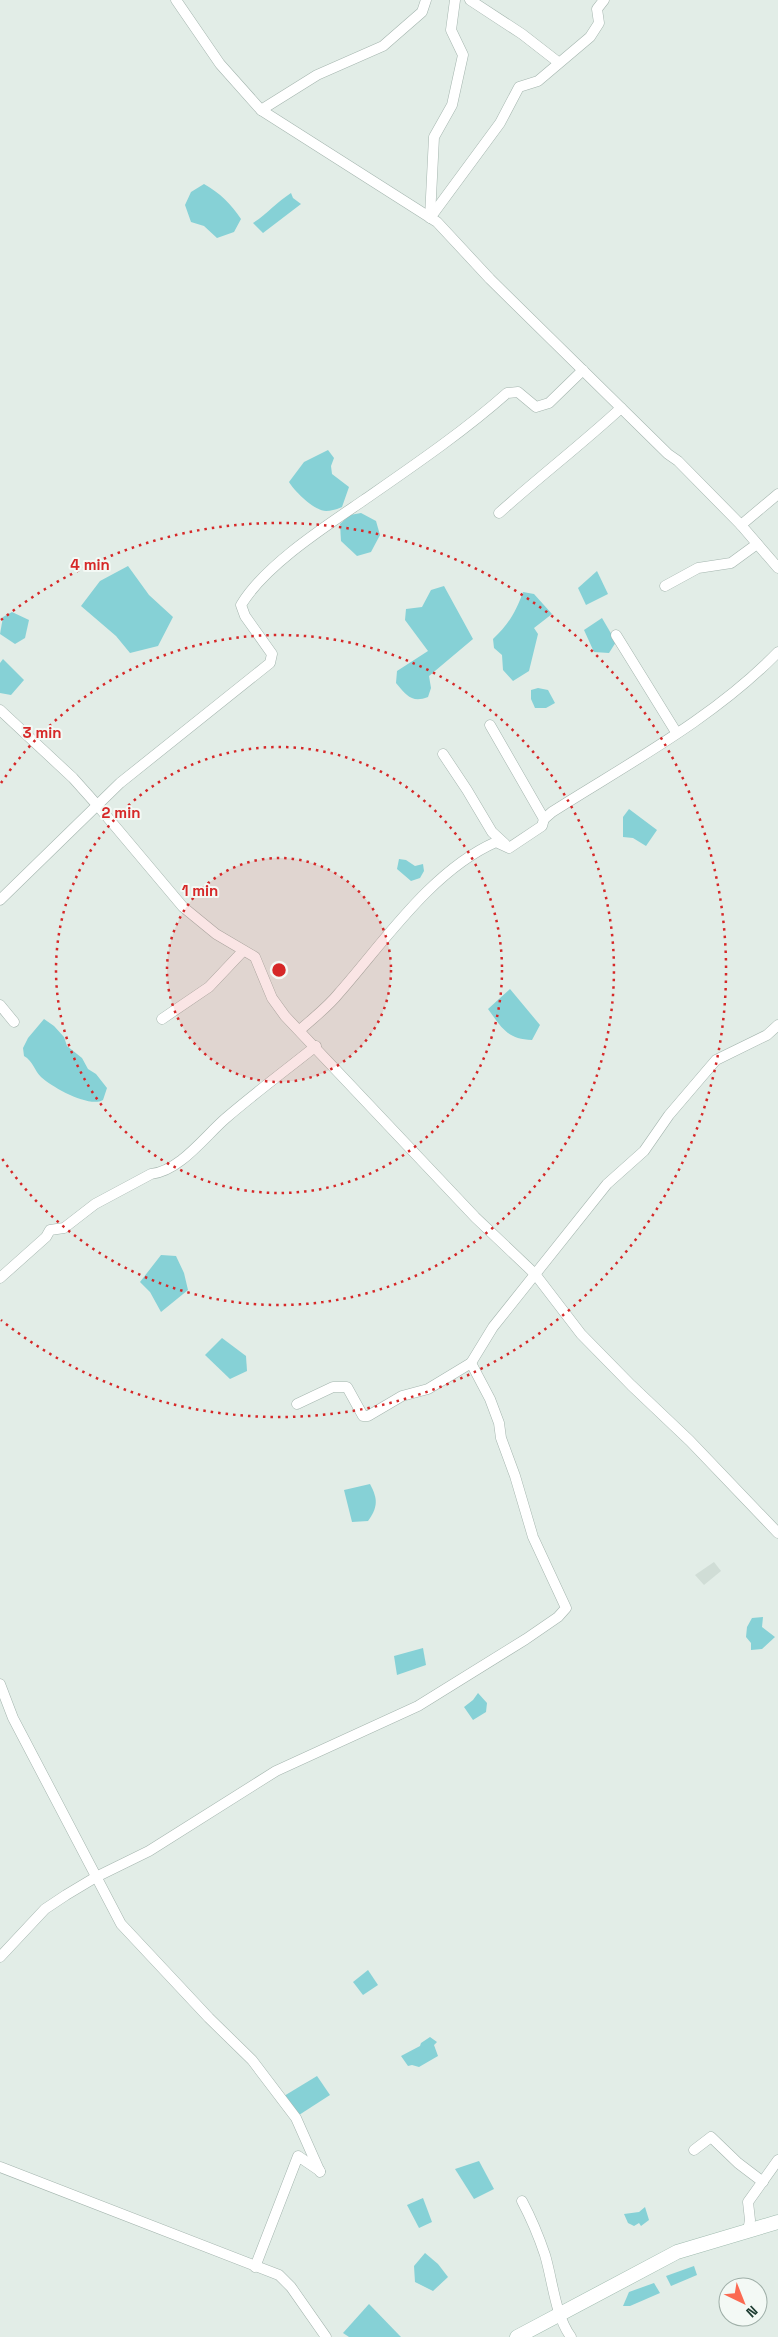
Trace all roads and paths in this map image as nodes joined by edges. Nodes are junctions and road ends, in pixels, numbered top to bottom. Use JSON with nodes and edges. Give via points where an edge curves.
{"nodes":[{"id":1,"x":176,"y":0,"type":"edge"},
{"id":2,"x":426,"y":0,"type":"edge"},
{"id":3,"x":455,"y":0,"type":"edge"},
{"id":4,"x":470,"y":0,"type":"edge"},
{"id":5,"x":604,"y":0,"type":"edge"},
{"id":6,"x":558,"y":62,"type":"junction"},
{"id":7,"x":261,"y":110,"type":"junction"},
{"id":8,"x":430,"y":218,"type":"junction"},
{"id":9,"x":583,"y":370,"type":"junction"},
{"id":10,"x":621,"y":408,"type":"junction"},
{"id":11,"x":778,"y":494,"type":"edge"},
{"id":12,"x":499,"y":513,"type":"dead end"},
{"id":13,"x":741,"y":525,"type":"junction"},
{"id":14,"x":757,"y":544,"type":"junction"},
{"id":15,"x":778,"y":568,"type":"edge"},
{"id":16,"x":665,"y":586,"type":"dead end"},
{"id":17,"x":616,"y":635,"type":"dead end"},
{"id":18,"x":778,"y":652,"type":"edge"},
{"id":19,"x":0,"y":710,"type":"edge"},
{"id":20,"x":490,"y":725,"type":"dead end"},
{"id":21,"x":676,"y":732,"type":"junction"},
{"id":22,"x":443,"y":754,"type":"dead end"},
{"id":23,"x":98,"y":806,"type":"junction"},
{"id":24,"x":544,"y":819,"type":"junction"},
{"id":25,"x":509,"y":848,"type":"junction"},
{"id":26,"x":0,"y":900,"type":"edge"},
{"id":27,"x":244,"y":951,"type":"junction"},
{"id":28,"x":0,"y":1004,"type":"edge"},
{"id":29,"x":162,"y":1019,"type":"dead end"},
{"id":30,"x":14,"y":1022,"type":"dead end"},
{"id":31,"x":778,"y":1024,"type":"edge"},
{"id":32,"x":300,"y":1030,"type":"junction"},
{"id":33,"x":316,"y":1046,"type":"junction"},
{"id":34,"x":536,"y":1274,"type":"junction"},
{"id":35,"x":0,"y":1278,"type":"edge"},
{"id":36,"x":471,"y":1363,"type":"junction"},
{"id":37,"x":297,"y":1404,"type":"dead end"},
{"id":38,"x":778,"y":1533,"type":"edge"},
{"id":39,"x":0,"y":1684,"type":"edge"},
{"id":40,"x":96,"y":1876,"type":"junction"},
{"id":41,"x":0,"y":1957,"type":"edge"},
{"id":42,"x":694,"y":2150,"type":"dead end"},
{"id":43,"x":778,"y":2160,"type":"edge"},
{"id":44,"x":0,"y":2167,"type":"edge"},
{"id":45,"x":763,"y":2182,"type":"junction"},
{"id":46,"x":522,"y":2201,"type":"dead end"},
{"id":47,"x":778,"y":2222,"type":"edge"},
{"id":48,"x":748,"y":2231,"type":"junction"},
{"id":49,"x":255,"y":2267,"type":"junction"},
{"id":50,"x":560,"y":2315,"type":"junction"},
{"id":51,"x":326,"y":2337,"type":"edge"},
{"id":52,"x":518,"y":2337,"type":"edge"},
{"id":53,"x":571,"y":2337,"type":"edge"}],
"edges":[{"from":1,"to":7,"type":"street","via":[[220,64]]},
{"from":2,"to":7,"type":"street","via":[[422,12],[383,46],[317,75]]},
{"from":3,"to":8,"type":"street","via":[[451,30],[462,55],[452,105],[434,137]]},
{"from":4,"to":6,"type":"street"},
{"from":5,"to":6,"type":"street","via":[[597,9],[599,23],[590,37]]},
{"from":6,"to":8,"type":"street","via":[[538,81],[519,87],[500,123]]},
{"from":7,"to":8,"type":"street"},
{"from":8,"to":9,"type":"street"},
{"from":9,"to":10,"type":"street"},
{"from":9,"to":23,"type":"street","via":[[549,403],[536,407],[518,392],[507,393],[308,539],[250,591],[241,605],[245,616],[272,654],[270,663],[120,783]]},
{"from":10,"to":12,"type":"street"},
{"from":10,"to":13,"type":"street"},
{"from":11,"to":13,"type":"street"},
{"from":13,"to":14,"type":"street"},
{"from":14,"to":15,"type":"street"},
{"from":14,"to":16,"type":"street","via":[[732,563],[698,568]]},
{"from":17,"to":21,"type":"street"},
{"from":18,"to":21,"type":"street","via":[[753,678]]},
{"from":19,"to":23,"type":"street"},
{"from":20,"to":24,"type":"street"},
{"from":21,"to":24,"type":"street"},
{"from":22,"to":25,"type":"street","via":[[492,832]]},
{"from":23,"to":26,"type":"street"},
{"from":23,"to":27,"type":"street","via":[[183,907],[216,934]]},
{"from":24,"to":25,"type":"street","via":[[542,826]]},
{"from":25,"to":32,"type":"street","via":[[496,842],[484,847],[448,874],[413,906],[338,995]]},
{"from":27,"to":29,"type":"street","via":[[209,987]]},
{"from":27,"to":32,"type":"street","via":[[255,958],[272,998]]},
{"from":28,"to":30,"type":"street"},
{"from":31,"to":34,"type":"street","via":[[766,1035],[716,1060],[669,1115],[644,1151],[606,1184]]},
{"from":32,"to":33,"type":"street"},
{"from":33,"to":34,"type":"street","via":[[475,1217]]},
{"from":33,"to":35,"type":"street","via":[[225,1119],[197,1148],[161,1173],[151,1174],[95,1204],[64,1228],[50,1230]]},
{"from":34,"to":36,"type":"street","via":[[493,1327]]},
{"from":34,"to":38,"type":"street","via":[[581,1334]]},
{"from":36,"to":37,"type":"street","via":[[428,1389],[402,1396],[368,1416],[363,1416],[347,1387],[333,1388]]},
{"from":36,"to":40,"type":"street","via":[[499,1423],[533,1537],[566,1608],[526,1639],[418,1706],[276,1771],[149,1851]]},
{"from":39,"to":40,"type":"street","via":[[13,1718]]},
{"from":40,"to":41,"type":"street","via":[[45,1909]]},
{"from":40,"to":49,"type":"street","via":[[121,1924],[252,2060],[291,2110],[320,2172],[298,2156]]},
{"from":42,"to":45,"type":"street","via":[[711,2137]]},
{"from":43,"to":45,"type":"street"},
{"from":44,"to":49,"type":"street"},
{"from":45,"to":48,"type":"street","via":[[748,2202]]},
{"from":46,"to":50,"type":"street","via":[[545,2256]]},
{"from":47,"to":48,"type":"main road"},
{"from":48,"to":50,"type":"main road","via":[[664,2258]]},
{"from":49,"to":51,"type":"street","via":[[285,2279]]},
{"from":50,"to":52,"type":"main road"},
{"from":50,"to":53,"type":"street"}]}
